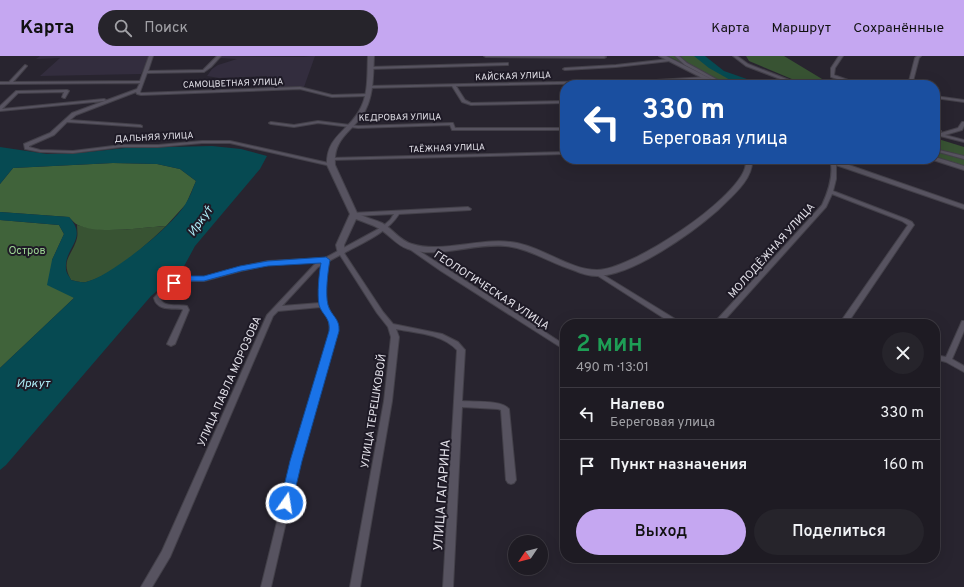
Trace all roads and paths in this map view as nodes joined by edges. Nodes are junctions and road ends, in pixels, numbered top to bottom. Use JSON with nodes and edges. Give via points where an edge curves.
{"nodes":[{"id":1,"x":151,"y":56,"type":"edge"},
{"id":2,"x":219,"y":56,"type":"edge"},
{"id":3,"x":371,"y":56,"type":"edge"},
{"id":4,"x":486,"y":56,"type":"edge"},
{"id":5,"x":662,"y":56,"type":"edge"},
{"id":6,"x":676,"y":56,"type":"edge"},
{"id":7,"x":735,"y":56,"type":"edge"},
{"id":8,"x":841,"y":56,"type":"edge"},
{"id":9,"x":919,"y":56,"type":"edge"},
{"id":10,"x":604,"y":57,"type":"dead end"},
{"id":11,"x":669,"y":60,"type":"junction"},
{"id":12,"x":507,"y":64,"type":"dead end"},
{"id":13,"x":25,"y":66,"type":"dead end"},
{"id":14,"x":370,"y":68,"type":"junction"},
{"id":15,"x":565,"y":68,"type":"dead end"},
{"id":16,"x":145,"y":72,"type":"junction"},
{"id":17,"x":706,"y":78,"type":"junction"},
{"id":18,"x":673,"y":80,"type":"edge"},
{"id":19,"x":710,"y":80,"type":"edge"},
{"id":20,"x":716,"y":80,"type":"edge"},
{"id":21,"x":787,"y":80,"type":"edge"},
{"id":22,"x":844,"y":80,"type":"edge"},
{"id":23,"x":912,"y":80,"type":"edge"},
{"id":24,"x":11,"y":82,"type":"junction"},
{"id":25,"x":141,"y":82,"type":"junction"},
{"id":26,"x":0,"y":83,"type":"edge"},
{"id":27,"x":560,"y":83,"type":"edge"},
{"id":28,"x":454,"y":86,"type":"junction"},
{"id":29,"x":368,"y":87,"type":"junction"},
{"id":30,"x":139,"y":90,"type":"junction"},
{"id":31,"x":367,"y":95,"type":"junction"},
{"id":32,"x":64,"y":96,"type":"dead end"},
{"id":33,"x":940,"y":98,"type":"edge"},
{"id":34,"x":112,"y":99,"type":"junction"},
{"id":35,"x":964,"y":101,"type":"edge"},
{"id":36,"x":560,"y":102,"type":"edge"},
{"id":37,"x":0,"y":111,"type":"edge"},
{"id":38,"x":66,"y":121,"type":"junction"},
{"id":39,"x":271,"y":123,"type":"dead end"},
{"id":40,"x":964,"y":123,"type":"edge"},
{"id":41,"x":140,"y":126,"type":"dead end"},
{"id":42,"x":349,"y":126,"type":"junction"},
{"id":43,"x":560,"y":129,"type":"edge"},
{"id":44,"x":940,"y":134,"type":"edge"},
{"id":45,"x":940,"y":136,"type":"edge"},
{"id":46,"x":964,"y":141,"type":"edge"},
{"id":47,"x":940,"y":151,"type":"edge"},
{"id":48,"x":560,"y":153,"type":"edge"},
{"id":49,"x":964,"y":158,"type":"edge"},
{"id":50,"x":940,"y":161,"type":"edge"},
{"id":51,"x":330,"y":162,"type":"junction"},
{"id":52,"x":750,"y":164,"type":"edge"},
{"id":53,"x":834,"y":164,"type":"edge"},
{"id":54,"x":839,"y":164,"type":"edge"},
{"id":55,"x":964,"y":168,"type":"edge"},
{"id":56,"x":831,"y":192,"type":"junction"},
{"id":57,"x":964,"y":207,"type":"edge"},
{"id":58,"x":468,"y":209,"type":"dead end"},
{"id":59,"x":397,"y":212,"type":"junction"},
{"id":60,"x":354,"y":214,"type":"junction"},
{"id":61,"x":384,"y":228,"type":"junction"},
{"id":62,"x":410,"y":247,"type":"junction"},
{"id":63,"x":342,"y":252,"type":"junction"},
{"id":64,"x":326,"y":260,"type":"junction"},
{"id":65,"x":597,"y":273,"type":"junction"},
{"id":66,"x":324,"y":305,"type":"junction"},
{"id":67,"x":276,"y":309,"type":"junction"},
{"id":68,"x":670,"y":319,"type":"edge"},
{"id":69,"x":722,"y":319,"type":"edge"},
{"id":70,"x":846,"y":319,"type":"edge"},
{"id":71,"x":964,"y":323,"type":"edge"},
{"id":72,"x":391,"y":326,"type":"junction"},
{"id":73,"x":171,"y":344,"type":"dead end"},
{"id":74,"x":560,"y":345,"type":"edge"},
{"id":75,"x":940,"y":358,"type":"edge"},
{"id":76,"x":948,"y":360,"type":"junction"},
{"id":77,"x":964,"y":369,"type":"edge"},
{"id":78,"x":459,"y":404,"type":"junction"},
{"id":79,"x":511,"y":480,"type":"dead end"},
{"id":80,"x":146,"y":587,"type":"edge"},
{"id":81,"x":266,"y":587,"type":"edge"},
{"id":82,"x":355,"y":587,"type":"edge"},
{"id":83,"x":448,"y":587,"type":"edge"}],
"edges":[{"from":1,"to":16,"type":"street"},
{"from":2,"to":16,"type":"street","via":[[204,71]]},
{"from":3,"to":14,"type":"street"},
{"from":4,"to":10,"type":"street"},
{"from":5,"to":11,"type":"street"},
{"from":6,"to":20,"type":"street"},
{"from":7,"to":21,"type":"street","via":[[747,65]]},
{"from":8,"to":22,"type":"street","via":[[833,68],[832,76]]},
{"from":9,"to":23,"type":"street"},
{"from":11,"to":15,"type":"street"},
{"from":11,"to":17,"type":"street"},
{"from":12,"to":14,"type":"street"},
{"from":13,"to":24,"type":"street"},
{"from":14,"to":29,"type":"street"},
{"from":16,"to":25,"type":"street"},
{"from":17,"to":18,"type":"street","name":"КАЙСКАЯ УЛИЦА"},
{"from":17,"to":19,"type":"street"},
{"from":24,"to":25,"type":"street"},
{"from":24,"to":26,"type":"street"},
{"from":25,"to":30,"type":"street"},
{"from":27,"to":28,"type":"street","name":"КАЙСКАЯ УЛИЦА"},
{"from":28,"to":29,"type":"street","name":"КАЙСКАЯ УЛИЦА"},
{"from":28,"to":36,"type":"street","via":[[463,101],[472,104]]},
{"from":29,"to":31,"type":"street"},
{"from":30,"to":31,"type":"street","name":"САМОЦВЕТНАЯ УЛИЦА","via":[[138,93],[147,94],[300,88],[332,96]]},
{"from":30,"to":34,"type":"street"},
{"from":31,"to":42,"type":"street","via":[[362,111]]},
{"from":32,"to":37,"type":"street","via":[[67,90],[17,92]]},
{"from":33,"to":35,"type":"street"},
{"from":34,"to":37,"type":"street"},
{"from":34,"to":38,"type":"street","via":[[74,114]]},
{"from":38,"to":41,"type":"street"},
{"from":38,"to":51,"type":"street","name":"ДАЛЬНЯЯ УЛИЦА","via":[[52,134],[26,145],[27,148],[73,152],[121,146],[230,142]]},
{"from":39,"to":42,"type":"street","name":"КЕДРОВАЯ УЛИЦА","via":[[294,126],[318,122]]},
{"from":40,"to":44,"type":"street","via":[[960,129]]},
{"from":42,"to":43,"type":"street","name":"КЕДРОВАЯ УЛИЦА","via":[[451,124],[454,129]]},
{"from":42,"to":51,"type":"street","via":[[336,139]]},
{"from":45,"to":46,"type":"street"},
{"from":47,"to":49,"type":"street"},
{"from":48,"to":51,"type":"street","name":"ТАЁЖНАЯ УЛИЦА"},
{"from":50,"to":55,"type":"street"},
{"from":51,"to":60,"type":"street"},
{"from":52,"to":65,"type":"street","via":[[739,185],[682,235],[633,262]]},
{"from":53,"to":56,"type":"street","name":"МОЛОДЁЖНАЯ УЛИЦА"},
{"from":54,"to":57,"type":"street"},
{"from":56,"to":69,"type":"street","name":"МОЛОДЁЖНАЯ УЛИЦА","via":[[824,206]]},
{"from":56,"to":70,"type":"street","via":[[911,225]]},
{"from":58,"to":59,"type":"street"},
{"from":59,"to":60,"type":"street"},
{"from":59,"to":61,"type":"street"},
{"from":60,"to":61,"type":"street"},
{"from":60,"to":63,"type":"street","via":[[340,245]]},
{"from":61,"to":62,"type":"street"},
{"from":61,"to":63,"type":"street","name":"УЛИЦА ПАВЛА МОРОЗОВА"},
{"from":62,"to":65,"type":"street","via":[[508,244]]},
{"from":62,"to":74,"type":"street","name":"ГЕОЛОГИЧЕСКАЯ УЛИЦА"},
{"from":63,"to":64,"type":"street","name":"УЛИЦА ПАВЛА МОРОЗОВА"},
{"from":63,"to":72,"type":"street","name":"УЛИЦА ТЕРЕШКОВОЙ"},
{"from":64,"to":66,"type":"street","via":[[323,272]]},
{"from":64,"to":67,"type":"street","name":"УЛИЦА ПАВЛА МОРОЗОВА","via":[[316,266]]},
{"from":64,"to":73,"type":"street","via":[[268,263],[204,279],[180,280],[157,298],[163,306],[185,307],[186,310]]},
{"from":65,"to":68,"type":"street"},
{"from":66,"to":67,"type":"street"},
{"from":66,"to":81,"type":"street","via":[[335,324],[334,331],[296,461]]},
{"from":67,"to":80,"type":"street","name":"УЛИЦА ПАВЛА МОРОЗОВА","via":[[270,315],[251,356],[166,554]]},
{"from":71,"to":76,"type":"street"},
{"from":72,"to":78,"type":"street","name":"УЛИЦА ГАГАРИНА","via":[[440,336],[457,343],[461,350]]},
{"from":72,"to":82,"type":"street","name":"УЛИЦА ТЕРЕШКОВОЙ","via":[[396,337],[388,401]]},
{"from":75,"to":76,"type":"street"},
{"from":76,"to":77,"type":"street"},
{"from":78,"to":79,"type":"street","via":[[500,406],[505,409]]},
{"from":78,"to":83,"type":"street","name":"УЛИЦА ГАГАРИНА"}]}
